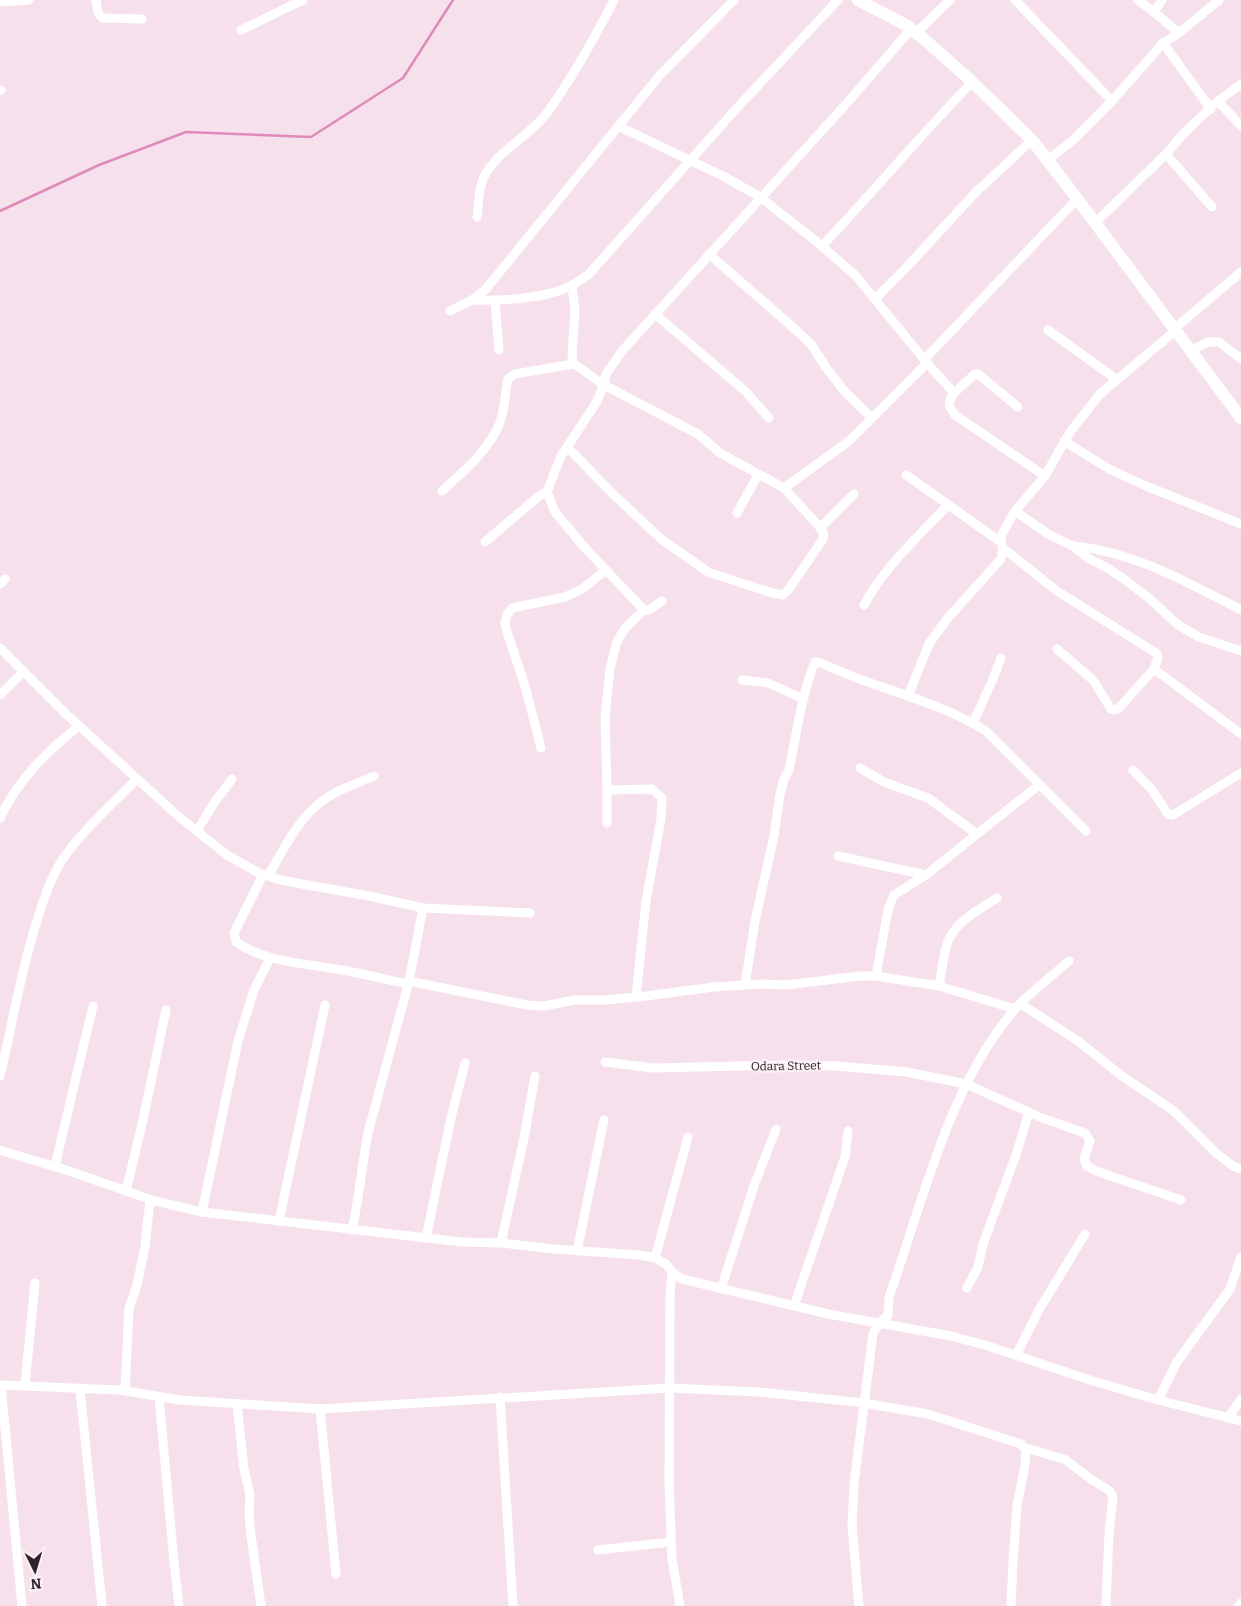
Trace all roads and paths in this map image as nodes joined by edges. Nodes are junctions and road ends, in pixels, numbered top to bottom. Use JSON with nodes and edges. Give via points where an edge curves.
{"nodes":[{"id":1,"x":29,"y":0,"type":"edge"},
{"id":2,"x":96,"y":0,"type":"edge"},
{"id":3,"x":303,"y":0,"type":"edge"},
{"id":4,"x":614,"y":0,"type":"edge"},
{"id":5,"x":734,"y":0,"type":"edge"},
{"id":6,"x":838,"y":0,"type":"edge"},
{"id":7,"x":858,"y":0,"type":"edge"},
{"id":8,"x":950,"y":0,"type":"edge"},
{"id":9,"x":1015,"y":0,"type":"edge"},
{"id":10,"x":1138,"y":0,"type":"edge"},
{"id":11,"x":1162,"y":0,"type":"edge"},
{"id":12,"x":1219,"y":0,"type":"edge"},
{"id":13,"x":0,"y":2,"type":"edge"},
{"id":14,"x":1154,"y":12,"type":"junction"},
{"id":15,"x":142,"y":19,"type":"dead end"},
{"id":16,"x":241,"y":30,"type":"dead end"},
{"id":17,"x":913,"y":31,"type":"junction"},
{"id":18,"x":1179,"y":33,"type":"junction"},
{"id":19,"x":1163,"y":43,"type":"junction"},
{"id":20,"x":972,"y":82,"type":"junction"},
{"id":21,"x":1241,"y":84,"type":"edge"},
{"id":22,"x":1112,"y":101,"type":"junction"},
{"id":23,"x":1218,"y":101,"type":"junction"},
{"id":24,"x":1211,"y":109,"type":"junction"},
{"id":25,"x":618,"y":126,"type":"junction"},
{"id":26,"x":1241,"y":126,"type":"edge"},
{"id":27,"x":1032,"y":140,"type":"junction"},
{"id":28,"x":1166,"y":154,"type":"junction"},
{"id":29,"x":1048,"y":160,"type":"junction"},
{"id":30,"x":690,"y":161,"type":"junction"},
{"id":31,"x":760,"y":197,"type":"junction"},
{"id":32,"x":1077,"y":199,"type":"junction"},
{"id":33,"x":1212,"y":207,"type":"dead end"},
{"id":34,"x":477,"y":217,"type":"dead end"},
{"id":35,"x":1095,"y":223,"type":"junction"},
{"id":36,"x":822,"y":246,"type":"junction"},
{"id":37,"x":709,"y":254,"type":"junction"},
{"id":38,"x":1241,"y":272,"type":"edge"},
{"id":39,"x":572,"y":286,"type":"junction"},
{"id":40,"x":875,"y":299,"type":"junction"},
{"id":41,"x":472,"y":300,"type":"junction"},
{"id":42,"x":495,"y":300,"type":"junction"},
{"id":43,"x":450,"y":311,"type":"dead end"},
{"id":44,"x":655,"y":314,"type":"junction"},
{"id":45,"x":1048,"y":330,"type":"dead end"},
{"id":46,"x":1174,"y":330,"type":"junction"},
{"id":47,"x":499,"y":350,"type":"dead end"},
{"id":48,"x":1190,"y":352,"type":"junction"},
{"id":49,"x":1241,"y":359,"type":"edge"},
{"id":50,"x":926,"y":362,"type":"junction"},
{"id":51,"x":573,"y":364,"type":"junction"},
{"id":52,"x":1116,"y":379,"type":"junction"},
{"id":53,"x":604,"y":385,"type":"junction"},
{"id":54,"x":954,"y":393,"type":"junction"},
{"id":55,"x":1018,"y":407,"type":"dead end"},
{"id":56,"x":871,"y":417,"type":"junction"},
{"id":57,"x":769,"y":418,"type":"dead end"},
{"id":58,"x":1241,"y":418,"type":"edge"},
{"id":59,"x":1064,"y":441,"type":"junction"},
{"id":60,"x":568,"y":448,"type":"junction"},
{"id":61,"x":758,"y":475,"type":"junction"},
{"id":62,"x":906,"y":475,"type":"dead end"},
{"id":63,"x":1045,"y":476,"type":"junction"},
{"id":64,"x":784,"y":488,"type":"junction"},
{"id":65,"x":442,"y":491,"type":"dead end"},
{"id":66,"x":547,"y":492,"type":"junction"},
{"id":67,"x":854,"y":494,"type":"dead end"},
{"id":68,"x":948,"y":505,"type":"junction"},
{"id":69,"x":1015,"y":511,"type":"junction"},
{"id":70,"x":737,"y":513,"type":"dead end"},
{"id":71,"x":1241,"y":524,"type":"edge"},
{"id":72,"x":820,"y":528,"type":"junction"},
{"id":73,"x":485,"y":542,"type":"dead end"},
{"id":74,"x":1002,"y":545,"type":"junction"},
{"id":75,"x":1073,"y":546,"type":"junction"},
{"id":76,"x":606,"y":570,"type":"junction"},
{"id":77,"x":662,"y":601,"type":"dead end"},
{"id":78,"x":864,"y":605,"type":"dead end"},
{"id":79,"x":644,"y":610,"type":"junction"},
{"id":80,"x":1241,"y":610,"type":"edge"},
{"id":81,"x":0,"y":648,"type":"edge"},
{"id":82,"x":1057,"y":649,"type":"dead end"},
{"id":83,"x":1241,"y":651,"type":"edge"},
{"id":84,"x":1001,"y":658,"type":"dead end"},
{"id":85,"x":1154,"y":669,"type":"junction"},
{"id":86,"x":23,"y":672,"type":"junction"},
{"id":87,"x":742,"y":680,"type":"dead end"},
{"id":88,"x":0,"y":695,"type":"edge"},
{"id":89,"x":908,"y":696,"type":"junction"},
{"id":90,"x":804,"y":699,"type":"junction"},
{"id":91,"x":973,"y":723,"type":"junction"},
{"id":92,"x":79,"y":726,"type":"junction"},
{"id":93,"x":1241,"y":734,"type":"edge"},
{"id":94,"x":541,"y":748,"type":"dead end"},
{"id":95,"x":860,"y":768,"type":"dead end"},
{"id":96,"x":1133,"y":770,"type":"dead end"},
{"id":97,"x":1241,"y":774,"type":"edge"},
{"id":98,"x":374,"y":776,"type":"dead end"},
{"id":99,"x":138,"y":779,"type":"junction"},
{"id":100,"x":232,"y":779,"type":"dead end"},
{"id":101,"x":1039,"y":785,"type":"junction"},
{"id":102,"x":607,"y":790,"type":"junction"},
{"id":103,"x":0,"y":818,"type":"edge"},
{"id":104,"x":607,"y":823,"type":"dead end"},
{"id":105,"x":197,"y":831,"type":"junction"},
{"id":106,"x":1086,"y":831,"type":"dead end"},
{"id":107,"x":977,"y":834,"type":"junction"},
{"id":108,"x":838,"y":856,"type":"dead end"},
{"id":109,"x":926,"y":875,"type":"junction"},
{"id":110,"x":265,"y":876,"type":"junction"},
{"id":111,"x":997,"y":898,"type":"dead end"},
{"id":112,"x":423,"y":908,"type":"junction"},
{"id":113,"x":530,"y":914,"type":"dead end"},
{"id":114,"x":270,"y":958,"type":"junction"},
{"id":115,"x":1069,"y":961,"type":"dead end"},
{"id":116,"x":876,"y":976,"type":"junction"},
{"id":117,"x":408,"y":982,"type":"junction"},
{"id":118,"x":745,"y":986,"type":"junction"},
{"id":119,"x":939,"y":986,"type":"junction"},
{"id":120,"x":636,"y":997,"type":"junction"},
{"id":121,"x":326,"y":1005,"type":"dead end"},
{"id":122,"x":92,"y":1006,"type":"dead end"},
{"id":123,"x":1018,"y":1006,"type":"junction"},
{"id":124,"x":166,"y":1010,"type":"dead end"},
{"id":125,"x":605,"y":1062,"type":"dead end"},
{"id":126,"x":465,"y":1063,"type":"dead end"},
{"id":127,"x":0,"y":1076,"type":"edge"},
{"id":128,"x":535,"y":1076,"type":"dead end"},
{"id":129,"x":966,"y":1084,"type":"junction"},
{"id":130,"x":1029,"y":1112,"type":"junction"},
{"id":131,"x":604,"y":1120,"type":"dead end"},
{"id":132,"x":776,"y":1129,"type":"dead end"},
{"id":133,"x":848,"y":1131,"type":"dead end"},
{"id":134,"x":688,"y":1137,"type":"dead end"},
{"id":135,"x":0,"y":1150,"type":"edge"},
{"id":136,"x":55,"y":1166,"type":"junction"},
{"id":137,"x":1241,"y":1169,"type":"edge"},
{"id":138,"x":126,"y":1191,"type":"junction"},
{"id":139,"x":150,"y":1200,"type":"junction"},
{"id":140,"x":1181,"y":1200,"type":"dead end"},
{"id":141,"x":202,"y":1212,"type":"junction"},
{"id":142,"x":279,"y":1221,"type":"junction"},
{"id":143,"x":352,"y":1230,"type":"junction"},
{"id":144,"x":1085,"y":1234,"type":"dead end"},
{"id":145,"x":426,"y":1238,"type":"junction"},
{"id":146,"x":501,"y":1243,"type":"junction"},
{"id":147,"x":577,"y":1251,"type":"junction"},
{"id":148,"x":1241,"y":1257,"type":"edge"},
{"id":149,"x":655,"y":1258,"type":"junction"},
{"id":150,"x":672,"y":1272,"type":"junction"},
{"id":151,"x":35,"y":1283,"type":"dead end"},
{"id":152,"x":967,"y":1288,"type":"dead end"},
{"id":153,"x":721,"y":1289,"type":"junction"},
{"id":154,"x":794,"y":1306,"type":"junction"},
{"id":155,"x":880,"y":1323,"type":"junction"},
{"id":156,"x":1016,"y":1355,"type":"junction"},
{"id":157,"x":0,"y":1385,"type":"edge"},
{"id":158,"x":25,"y":1385,"type":"junction"},
{"id":159,"x":670,"y":1388,"type":"junction"},
{"id":160,"x":80,"y":1389,"type":"junction"},
{"id":161,"x":125,"y":1391,"type":"junction"},
{"id":162,"x":159,"y":1397,"type":"junction"},
{"id":163,"x":500,"y":1397,"type":"junction"},
{"id":164,"x":1241,"y":1399,"type":"edge"},
{"id":165,"x":1158,"y":1400,"type":"junction"},
{"id":166,"x":864,"y":1403,"type":"junction"},
{"id":167,"x":237,"y":1404,"type":"junction"},
{"id":168,"x":320,"y":1409,"type":"junction"},
{"id":169,"x":1228,"y":1418,"type":"junction"},
{"id":170,"x":1241,"y":1421,"type":"edge"},
{"id":171,"x":1023,"y":1447,"type":"junction"},
{"id":172,"x":671,"y":1542,"type":"junction"},
{"id":173,"x":598,"y":1550,"type":"dead end"},
{"id":174,"x":336,"y":1574,"type":"dead end"},
{"id":175,"x":22,"y":1606,"type":"edge"},
{"id":176,"x":102,"y":1606,"type":"edge"},
{"id":177,"x":179,"y":1606,"type":"edge"},
{"id":178,"x":261,"y":1606,"type":"edge"},
{"id":179,"x":513,"y":1606,"type":"edge"},
{"id":180,"x":680,"y":1606,"type":"edge"},
{"id":181,"x":859,"y":1606,"type":"edge"},
{"id":182,"x":1012,"y":1606,"type":"edge"},
{"id":183,"x":1106,"y":1606,"type":"edge"}],
"edges":[{"from":1,"to":13,"type":"street"},
{"from":2,"to":15,"type":"street","via":[[98,13],[103,18]]},
{"from":3,"to":16,"type":"street"},
{"from":4,"to":34,"type":"street","via":[[592,43],[546,114],[488,171],[483,179]]},
{"from":5,"to":25,"type":"street","via":[[660,75]]},
{"from":6,"to":30,"type":"street"},
{"from":7,"to":17,"type":"street"},
{"from":8,"to":17,"type":"street"},
{"from":9,"to":22,"type":"street"},
{"from":10,"to":14,"type":"street"},
{"from":11,"to":14,"type":"street"},
{"from":12,"to":18,"type":"street"},
{"from":14,"to":18,"type":"street"},
{"from":17,"to":20,"type":"street"},
{"from":17,"to":31,"type":"street"},
{"from":18,"to":19,"type":"street"},
{"from":19,"to":22,"type":"street"},
{"from":19,"to":24,"type":"street"},
{"from":20,"to":27,"type":"street"},
{"from":20,"to":36,"type":"street"},
{"from":21,"to":23,"type":"street"},
{"from":22,"to":29,"type":"street"},
{"from":23,"to":24,"type":"street"},
{"from":23,"to":26,"type":"street"},
{"from":24,"to":28,"type":"street"},
{"from":25,"to":30,"type":"street"},
{"from":25,"to":41,"type":"street","via":[[486,289]]},
{"from":27,"to":29,"type":"street"},
{"from":27,"to":40,"type":"street","via":[[976,192]]},
{"from":28,"to":33,"type":"street"},
{"from":28,"to":35,"type":"street"},
{"from":29,"to":32,"type":"street"},
{"from":30,"to":31,"type":"street"},
{"from":30,"to":39,"type":"street","via":[[589,274]]},
{"from":31,"to":36,"type":"street"},
{"from":31,"to":37,"type":"street"},
{"from":32,"to":35,"type":"street"},
{"from":32,"to":50,"type":"street"},
{"from":35,"to":46,"type":"street"},
{"from":36,"to":40,"type":"street","via":[[856,276]]},
{"from":37,"to":44,"type":"street"},
{"from":37,"to":56,"type":"street","via":[[811,344],[846,394]]},
{"from":38,"to":46,"type":"street"},
{"from":39,"to":42,"type":"street","via":[[547,294]]},
{"from":39,"to":51,"type":"street","via":[[575,311]]},
{"from":40,"to":50,"type":"street"},
{"from":41,"to":42,"type":"street"},
{"from":41,"to":43,"type":"street"},
{"from":42,"to":47,"type":"street"},
{"from":44,"to":53,"type":"street","via":[[606,374]]},
{"from":44,"to":57,"type":"street","via":[[745,391]]},
{"from":45,"to":52,"type":"street"},
{"from":46,"to":48,"type":"street"},
{"from":46,"to":52,"type":"street"},
{"from":48,"to":49,"type":"street","via":[[1208,342],[1219,342]]},
{"from":48,"to":58,"type":"street"},
{"from":50,"to":54,"type":"street"},
{"from":50,"to":56,"type":"street"},
{"from":51,"to":53,"type":"street"},
{"from":51,"to":65,"type":"street","via":[[515,374],[508,379],[501,421],[492,438],[466,470]]},
{"from":52,"to":59,"type":"street","via":[[1100,394]]},
{"from":53,"to":60,"type":"street"},
{"from":53,"to":61,"type":"street","via":[[698,434],[720,453]]},
{"from":54,"to":55,"type":"street","via":[[978,374]]},
{"from":54,"to":63,"type":"street","via":[[949,406],[955,415]]},
{"from":56,"to":64,"type":"street","via":[[849,441]]},
{"from":59,"to":63,"type":"street"},
{"from":59,"to":71,"type":"street","via":[[1109,469]]},
{"from":60,"to":66,"type":"street","via":[[561,456]]},
{"from":60,"to":72,"type":"street","via":[[661,539],[708,572],[772,593],[783,595],[789,590],[823,539]]},
{"from":61,"to":64,"type":"street"},
{"from":61,"to":70,"type":"street"},
{"from":62,"to":68,"type":"street"},
{"from":63,"to":69,"type":"street"},
{"from":64,"to":72,"type":"street"},
{"from":66,"to":73,"type":"street"},
{"from":66,"to":76,"type":"street","via":[[555,512]]},
{"from":67,"to":72,"type":"street"},
{"from":68,"to":74,"type":"street"},
{"from":68,"to":78,"type":"street","via":[[886,572]]},
{"from":69,"to":74,"type":"street","via":[[1002,534]]},
{"from":69,"to":75,"type":"street","via":[[1048,534]]},
{"from":74,"to":85,"type":"street","via":[[1057,591],[1156,653]]},
{"from":74,"to":89,"type":"street","via":[[1001,559],[929,644]]},
{"from":75,"to":80,"type":"street","via":[[1094,548],[1137,560]]},
{"from":75,"to":83,"type":"street","via":[[1128,582],[1178,625],[1199,637]]},
{"from":76,"to":79,"type":"street"},
{"from":76,"to":94,"type":"street","via":[[582,589],[565,597],[512,608],[504,622]]},
{"from":77,"to":79,"type":"street"},
{"from":79,"to":102,"type":"street","via":[[625,628],[617,642],[610,669],[605,718]]},
{"from":81,"to":86,"type":"street"},
{"from":82,"to":85,"type":"street","via":[[1093,680],[1110,709],[1114,710]]},
{"from":84,"to":91,"type":"street"},
{"from":85,"to":93,"type":"street"},
{"from":86,"to":88,"type":"street"},
{"from":86,"to":92,"type":"street"},
{"from":87,"to":90,"type":"street","via":[[768,683]]},
{"from":89,"to":90,"type":"street","via":[[815,662]]},
{"from":89,"to":91,"type":"street"},
{"from":90,"to":118,"type":"street","via":[[789,770],[780,794]]},
{"from":91,"to":101,"type":"street","via":[[986,731]]},
{"from":92,"to":99,"type":"street"},
{"from":92,"to":103,"type":"street","via":[[34,766]]},
{"from":95,"to":107,"type":"street","via":[[884,782],[928,798]]},
{"from":96,"to":97,"type":"street","via":[[1168,814],[1173,815]]},
{"from":98,"to":110,"type":"street","via":[[328,797],[307,814]]},
{"from":99,"to":105,"type":"street"},
{"from":99,"to":127,"type":"street","via":[[80,837],[49,884],[26,955]]},
{"from":100,"to":105,"type":"street"},
{"from":101,"to":106,"type":"street"},
{"from":101,"to":107,"type":"street"},
{"from":102,"to":104,"type":"street"},
{"from":102,"to":120,"type":"street","via":[[652,789],[662,798],[646,901]]},
{"from":105,"to":110,"type":"street","via":[[227,855]]},
{"from":107,"to":109,"type":"street"},
{"from":108,"to":109,"type":"street"},
{"from":109,"to":116,"type":"street","via":[[894,895],[888,910]]},
{"from":110,"to":112,"type":"street"},
{"from":110,"to":114,"type":"street","via":[[234,933],[236,942]]},
{"from":111,"to":119,"type":"street","via":[[967,917],[953,931],[948,940]]},
{"from":112,"to":113,"type":"street"},
{"from":112,"to":117,"type":"street"},
{"from":114,"to":117,"type":"street"},
{"from":114,"to":141,"type":"street","via":[[254,990],[238,1041]]},
{"from":115,"to":123,"type":"street"},
{"from":116,"to":118,"type":"street"},
{"from":116,"to":119,"type":"street"},
{"from":117,"to":120,"type":"street","via":[[527,1005]]},
{"from":117,"to":143,"type":"street","via":[[368,1134]]},
{"from":118,"to":120,"type":"street"},
{"from":119,"to":123,"type":"street"},
{"from":121,"to":142,"type":"street"},
{"from":122,"to":136,"type":"street"},
{"from":123,"to":129,"type":"street","via":[[988,1046]]},
{"from":123,"to":137,"type":"street","via":[[1078,1041],[1174,1111],[1216,1153]]},
{"from":124,"to":138,"type":"street"},
{"from":125,"to":129,"type":"street","name":"Odara Street","via":[[653,1068],[836,1066],[906,1072]]},
{"from":126,"to":145,"type":"street"},
{"from":128,"to":146,"type":"street"},
{"from":129,"to":130,"type":"street","name":"Odara Street"},
{"from":129,"to":155,"type":"street","via":[[932,1168],[889,1297],[888,1315]]},
{"from":130,"to":140,"type":"street","name":"Odara Street","via":[[1085,1134],[1090,1142],[1084,1158],[1086,1166]]},
{"from":130,"to":152,"type":"street","via":[[978,1267]]},
{"from":131,"to":147,"type":"street"},
{"from":132,"to":153,"type":"street"},
{"from":133,"to":154,"type":"street","via":[[845,1157]]},
{"from":134,"to":149,"type":"street"},
{"from":135,"to":136,"type":"street"},
{"from":136,"to":138,"type":"street"},
{"from":138,"to":139,"type":"street"},
{"from":139,"to":141,"type":"street"},
{"from":139,"to":161,"type":"street","via":[[145,1247],[129,1308]]},
{"from":141,"to":142,"type":"street"},
{"from":142,"to":143,"type":"street"},
{"from":143,"to":145,"type":"street"},
{"from":144,"to":156,"type":"street","via":[[1038,1310]]},
{"from":145,"to":146,"type":"street"},
{"from":146,"to":147,"type":"street"},
{"from":147,"to":149,"type":"street"},
{"from":148,"to":165,"type":"street","via":[[1230,1289],[1177,1362]]},
{"from":149,"to":150,"type":"street"},
{"from":150,"to":153,"type":"street","via":[[682,1279]]},
{"from":150,"to":159,"type":"street"},
{"from":151,"to":158,"type":"street"},
{"from":153,"to":154,"type":"street"},
{"from":154,"to":155,"type":"street"},
{"from":155,"to":156,"type":"street","via":[[951,1336]]},
{"from":155,"to":166,"type":"street","via":[[873,1333]]},
{"from":156,"to":165,"type":"street"},
{"from":157,"to":158,"type":"street"},
{"from":157,"to":175,"type":"street"},
{"from":158,"to":160,"type":"street"},
{"from":159,"to":163,"type":"street"},
{"from":159,"to":166,"type":"street","via":[[759,1392]]},
{"from":159,"to":172,"type":"street"},
{"from":160,"to":161,"type":"street"},
{"from":160,"to":176,"type":"street"},
{"from":161,"to":162,"type":"street"},
{"from":162,"to":167,"type":"street"},
{"from":162,"to":177,"type":"street"},
{"from":163,"to":168,"type":"street"},
{"from":163,"to":179,"type":"street"},
{"from":164,"to":169,"type":"street"},
{"from":165,"to":169,"type":"street"},
{"from":166,"to":171,"type":"street","via":[[928,1414]]},
{"from":166,"to":181,"type":"street","via":[[852,1526]]},
{"from":167,"to":168,"type":"street"},
{"from":167,"to":178,"type":"street"},
{"from":168,"to":174,"type":"street"},
{"from":169,"to":170,"type":"street"},
{"from":171,"to":182,"type":"street","via":[[1026,1451],[1017,1506]]},
{"from":171,"to":183,"type":"street","via":[[1066,1460],[1110,1491],[1113,1498]]},
{"from":172,"to":173,"type":"street"},
{"from":172,"to":180,"type":"street"}]}
